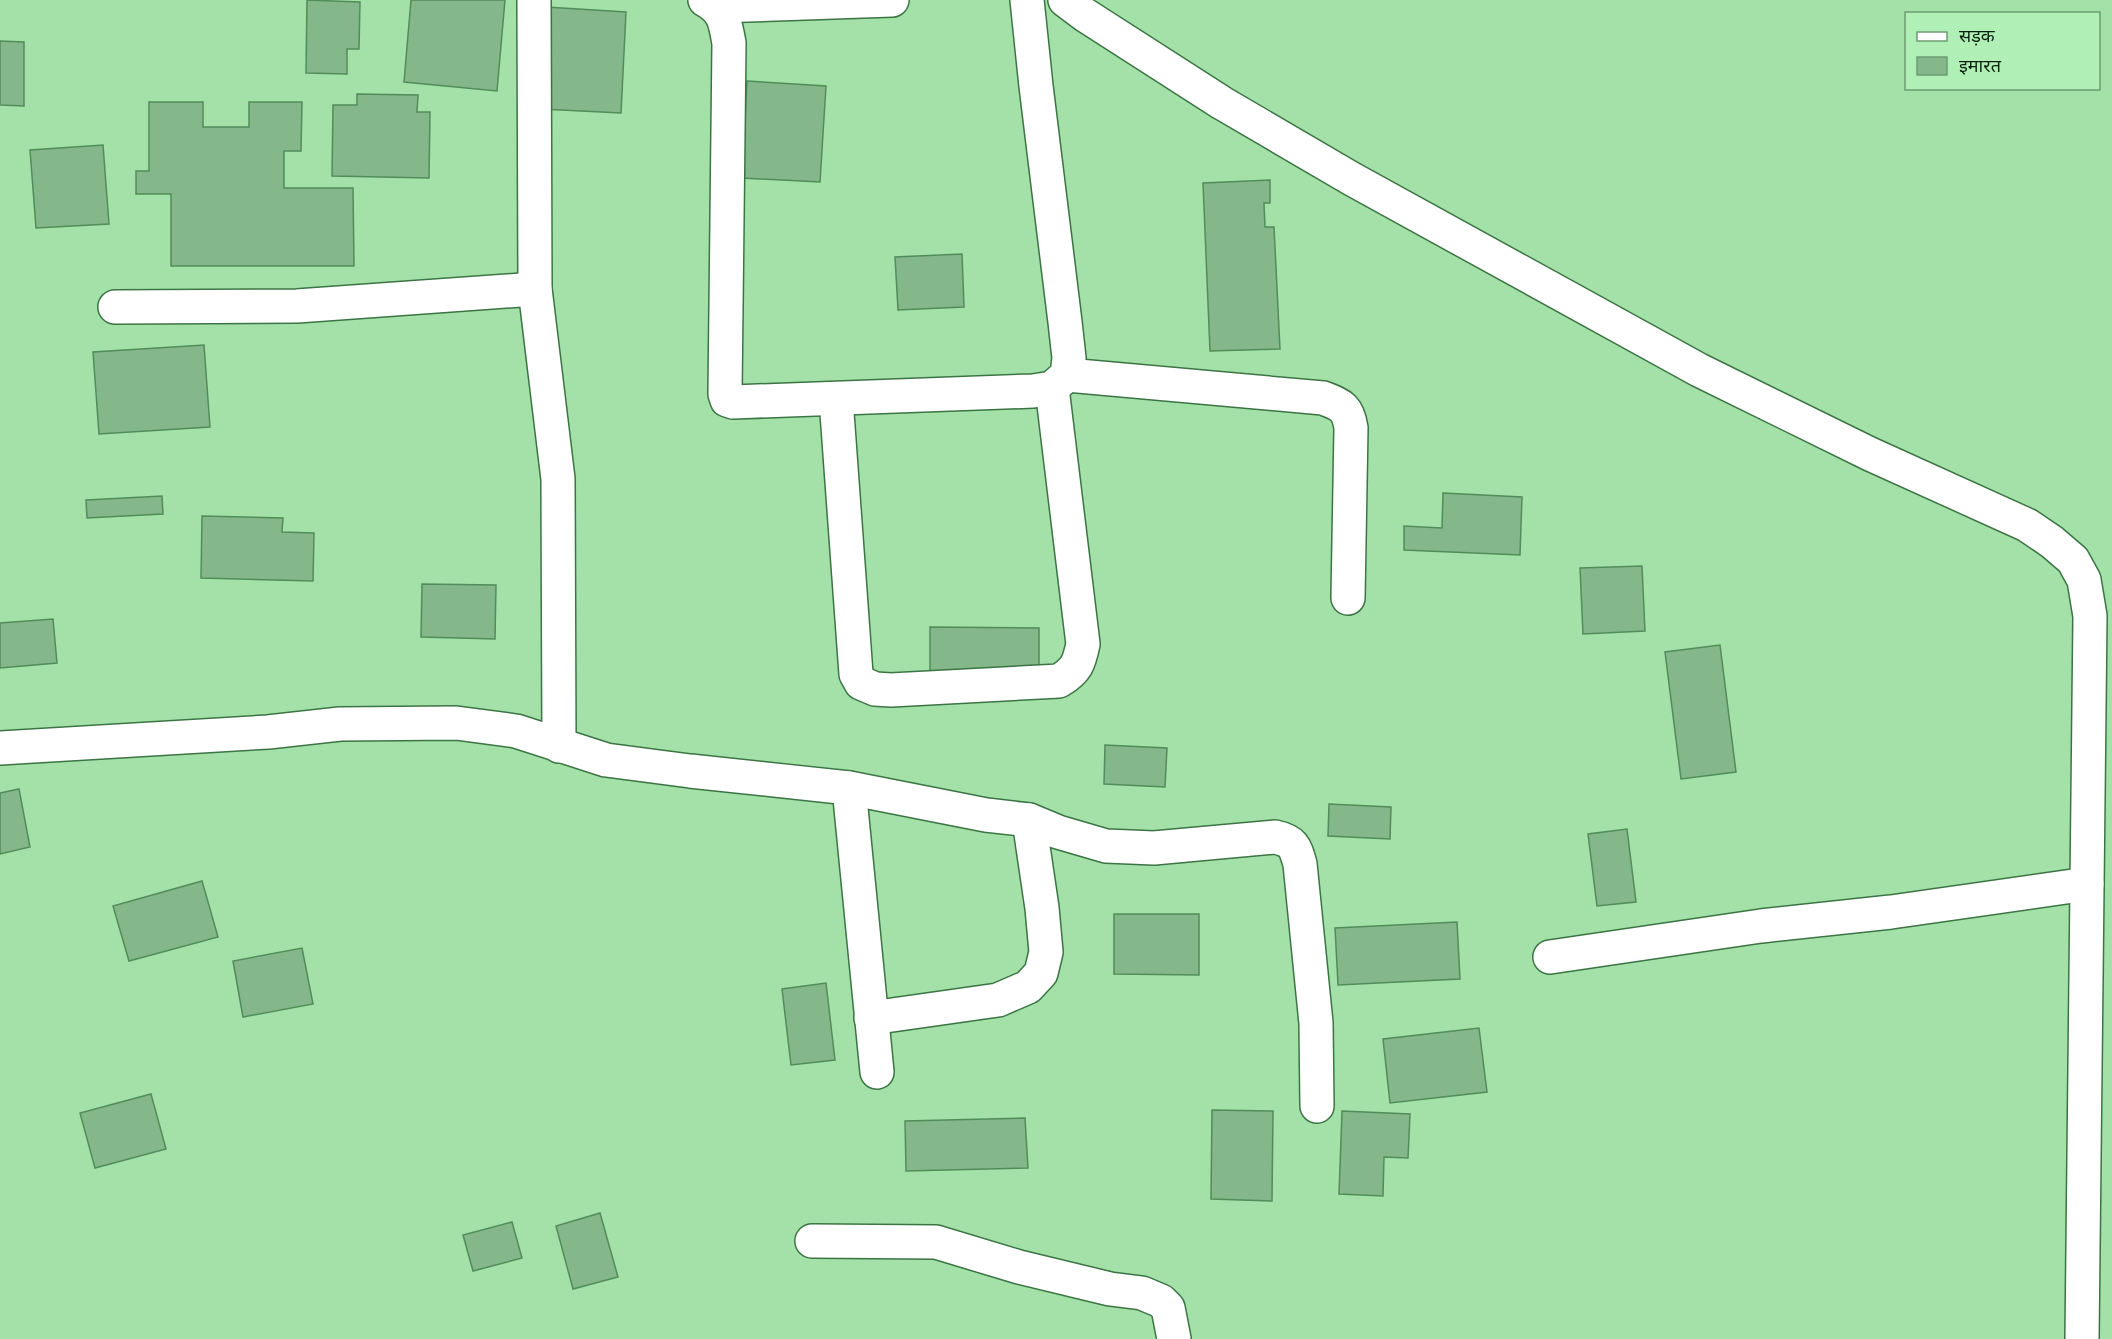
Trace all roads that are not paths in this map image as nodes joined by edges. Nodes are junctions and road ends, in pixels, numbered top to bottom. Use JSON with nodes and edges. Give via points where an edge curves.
{"nodes":[{"id":1,"x":534,"y":0,"type":"edge"},
{"id":2,"x":892,"y":0,"type":"edge"},
{"id":3,"x":1027,"y":0,"type":"edge"},
{"id":4,"x":1065,"y":0,"type":"edge"},
{"id":5,"x":711,"y":3,"type":"edge"},
{"id":6,"x":535,"y":289,"type":"junction"},
{"id":7,"x":116,"y":307,"type":"dead end"},
{"id":8,"x":1059,"y":382,"type":"junction"},
{"id":9,"x":836,"y":399,"type":"junction"},
{"id":10,"x":1348,"y":598,"type":"dead end"},
{"id":11,"x":560,"y":746,"type":"junction"},
{"id":12,"x":0,"y":748,"type":"edge"},
{"id":13,"x":849,"y":788,"type":"junction"},
{"id":14,"x":1029,"y":820,"type":"junction"},
{"id":15,"x":2087,"y":884,"type":"junction"},
{"id":16,"x":1550,"y":957,"type":"dead end"},
{"id":17,"x":871,"y":1018,"type":"junction"},
{"id":18,"x":878,"y":1072,"type":"dead end"},
{"id":19,"x":1317,"y":1106,"type":"dead end"},
{"id":20,"x":812,"y":1241,"type":"dead end"},
{"id":21,"x":1174,"y":1339,"type":"edge"},
{"id":22,"x":2082,"y":1339,"type":"edge"}],
"edges":[{"from":1,"to":6,"type":"street"},
{"from":2,"to":5,"type":"street"},
{"from":3,"to":8,"type":"street","via":[[1069,358]]},
{"from":4,"to":15,"type":"street","via":[[1222,103],[1532,279],[1710,375],[2027,525],[2052,542],[2073,561],[2084,580],[2090,616]]},
{"from":5,"to":9,"type":"street","via":[[726,26],[729,43],[726,399]]},
{"from":6,"to":7,"type":"street","via":[[297,306]]},
{"from":6,"to":11,"type":"street","via":[[558,479]]},
{"from":8,"to":9,"type":"street","via":[[1033,391]]},
{"from":8,"to":9,"type":"street","via":[[1083,644],[1079,664],[1071,675],[1048,682],[891,690],[861,683],[856,674]]},
{"from":8,"to":10,"type":"street","via":[[1323,398],[1338,404],[1348,413],[1351,428]]},
{"from":11,"to":12,"type":"street","via":[[516,731],[482,725],[407,722]]},
{"from":11,"to":13,"type":"street","via":[[606,760]]},
{"from":13,"to":14,"type":"street"},
{"from":13,"to":17,"type":"street"},
{"from":14,"to":17,"type":"street","via":[[1046,952],[1041,973],[1028,987],[998,1000]]},
{"from":14,"to":19,"type":"street","via":[[1106,846],[1154,848],[1286,839],[1294,847],[1300,864],[1316,1023]]},
{"from":15,"to":16,"type":"street"},
{"from":15,"to":22,"type":"street"},
{"from":17,"to":18,"type":"street"},
{"from":20,"to":21,"type":"street","via":[[936,1242],[1019,1267],[1142,1293],[1161,1301],[1171,1312]]}]}
